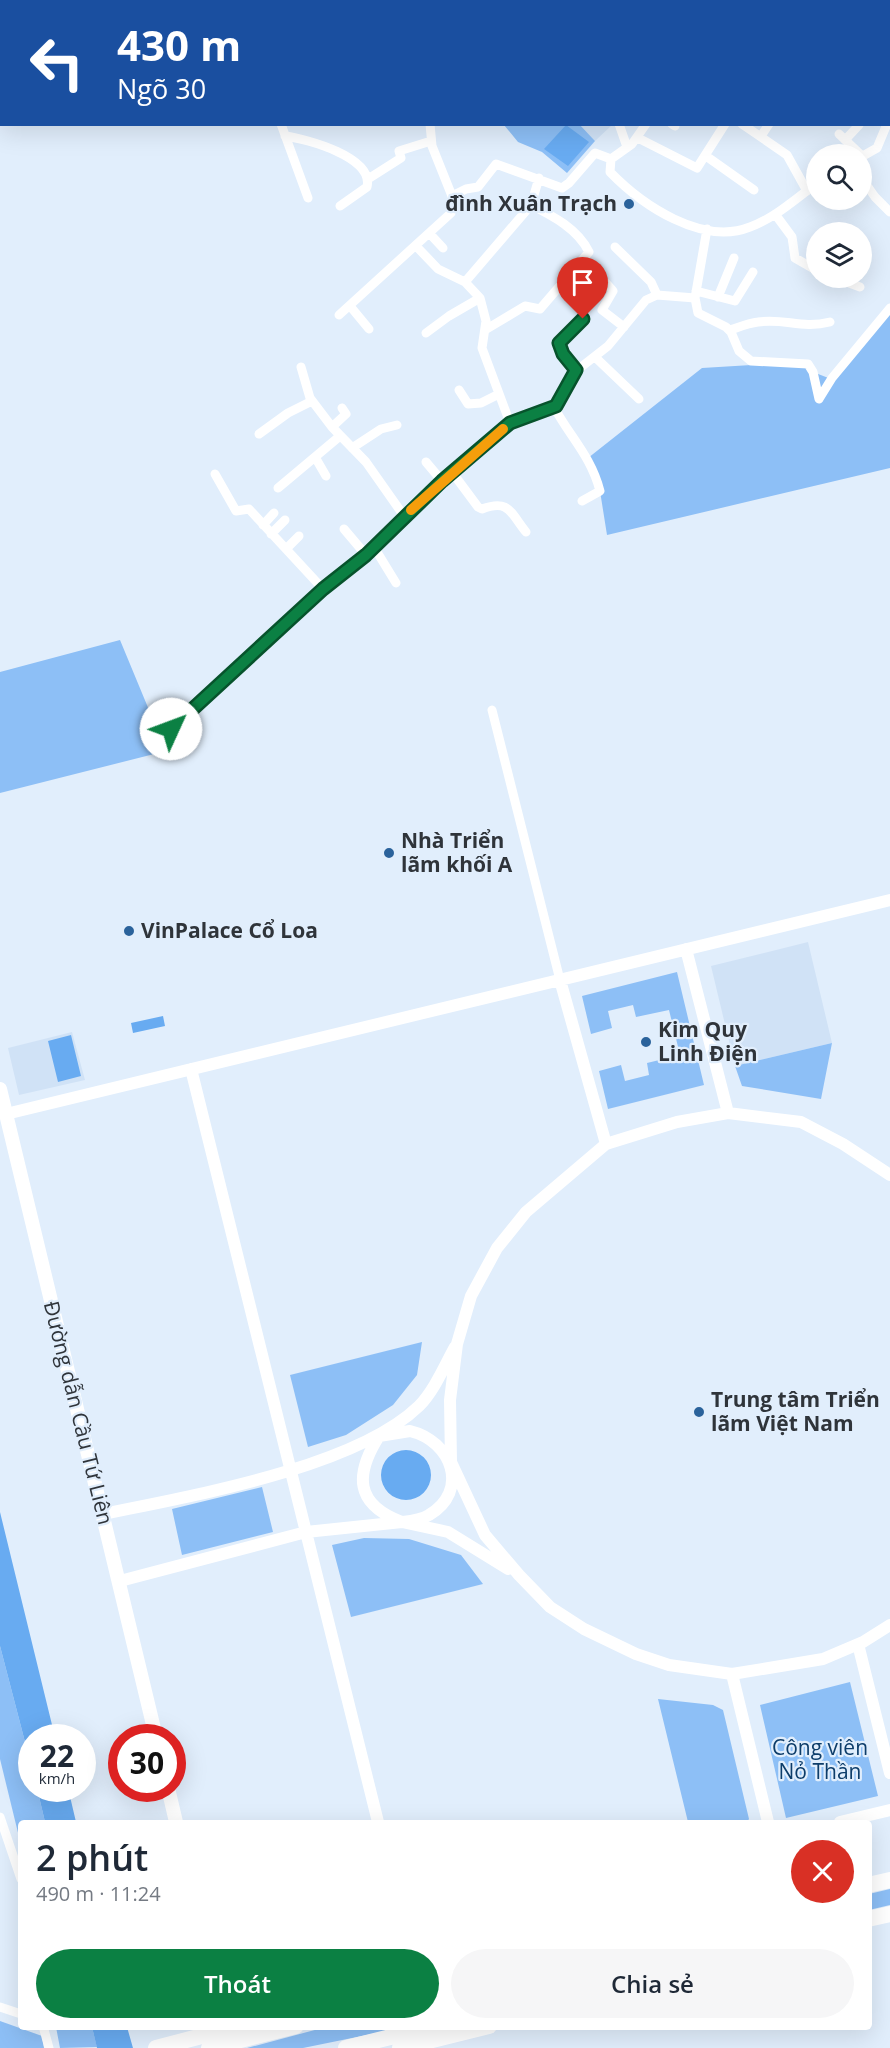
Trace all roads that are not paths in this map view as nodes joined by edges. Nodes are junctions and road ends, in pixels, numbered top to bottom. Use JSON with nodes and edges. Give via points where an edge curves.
{"nodes":[{"id":1,"x":282,"y":126,"type":"edge"},
{"id":2,"x":430,"y":126,"type":"edge"},
{"id":3,"x":620,"y":126,"type":"edge"},
{"id":4,"x":645,"y":126,"type":"edge"},
{"id":5,"x":724,"y":126,"type":"edge"},
{"id":6,"x":745,"y":126,"type":"edge"},
{"id":7,"x":768,"y":126,"type":"edge"},
{"id":8,"x":858,"y":126,"type":"edge"},
{"id":9,"x":885,"y":126,"type":"edge"},
{"id":10,"x":285,"y":136,"type":"junction"},
{"id":11,"x":761,"y":136,"type":"junction"},
{"id":12,"x":638,"y":138,"type":"junction"},
{"id":13,"x":431,"y":141,"type":"junction"},
{"id":14,"x":849,"y":144,"type":"edge"},
{"id":15,"x":627,"y":147,"type":"junction"},
{"id":16,"x":872,"y":151,"type":"edge"},
{"id":17,"x":706,"y":156,"type":"junction"},
{"id":18,"x":611,"y":159,"type":"junction"},
{"id":19,"x":538,"y":178,"type":"junction"},
{"id":20,"x":368,"y":179,"type":"junction"},
{"id":21,"x":806,"y":188,"type":"edge"},
{"id":22,"x":754,"y":190,"type":"dead end"},
{"id":23,"x":806,"y":191,"type":"edge"},
{"id":24,"x":872,"y":193,"type":"edge"},
{"id":25,"x":452,"y":196,"type":"junction"},
{"id":26,"x":308,"y":198,"type":"dead end"},
{"id":27,"x":531,"y":205,"type":"junction"},
{"id":28,"x":340,"y":206,"type":"dead end"},
{"id":29,"x":890,"y":212,"type":"edge"},
{"id":30,"x":775,"y":214,"type":"junction"},
{"id":31,"x":707,"y":229,"type":"junction"},
{"id":32,"x":430,"y":234,"type":"junction"},
{"id":33,"x":615,"y":246,"type":"dead end"},
{"id":34,"x":417,"y":247,"type":"junction"},
{"id":35,"x":443,"y":248,"type":"dead end"},
{"id":36,"x":734,"y":258,"type":"dead end"},
{"id":37,"x":806,"y":264,"type":"edge"},
{"id":38,"x":753,"y":272,"type":"dead end"},
{"id":39,"x":465,"y":282,"type":"junction"},
{"id":40,"x":606,"y":283,"type":"dead end"},
{"id":41,"x":696,"y":294,"type":"junction"},
{"id":42,"x":657,"y":295,"type":"junction"},
{"id":43,"x":717,"y":297,"type":"junction"},
{"id":44,"x":480,"y":298,"type":"junction"},
{"id":45,"x":350,"y":306,"type":"junction"},
{"id":46,"x":890,"y":308,"type":"edge"},
{"id":47,"x":339,"y":315,"type":"dead end"},
{"id":48,"x":583,"y":319,"type":"dead end"},
{"id":49,"x":830,"y":322,"type":"dead end"},
{"id":50,"x":624,"y":327,"type":"junction"},
{"id":51,"x":369,"y":329,"type":"dead end"},
{"id":52,"x":485,"y":330,"type":"junction"},
{"id":53,"x":730,"y":330,"type":"junction"},
{"id":54,"x":426,"y":333,"type":"dead end"},
{"id":55,"x":595,"y":357,"type":"junction"},
{"id":56,"x":301,"y":367,"type":"dead end"},
{"id":57,"x":576,"y":370,"type":"junction"},
{"id":58,"x":813,"y":372,"type":"junction"},
{"id":59,"x":832,"y":378,"type":"junction"},
{"id":60,"x":459,"y":390,"type":"dead end"},
{"id":61,"x":499,"y":394,"type":"junction"},
{"id":62,"x":639,"y":399,"type":"dead end"},
{"id":63,"x":312,"y":401,"type":"junction"},
{"id":64,"x":554,"y":407,"type":"junction"},
{"id":65,"x":342,"y":408,"type":"dead end"},
{"id":66,"x":510,"y":423,"type":"junction"},
{"id":67,"x":397,"y":425,"type":"dead end"},
{"id":68,"x":332,"y":427,"type":"junction"},
{"id":69,"x":259,"y":434,"type":"dead end"},
{"id":70,"x":340,"y":436,"type":"junction"},
{"id":71,"x":352,"y":448,"type":"junction"},
{"id":72,"x":315,"y":457,"type":"junction"},
{"id":73,"x":426,"y":462,"type":"dead end"},
{"id":74,"x":452,"y":472,"type":"junction"},
{"id":75,"x":215,"y":474,"type":"dead end"},
{"id":76,"x":326,"y":476,"type":"dead end"},
{"id":77,"x":442,"y":481,"type":"junction"},
{"id":78,"x":278,"y":488,"type":"dead end"},
{"id":79,"x":582,"y":501,"type":"dead end"},
{"id":80,"x":274,"y":513,"type":"dead end"},
{"id":81,"x":404,"y":516,"type":"junction"},
{"id":82,"x":285,"y":520,"type":"dead end"},
{"id":83,"x":262,"y":525,"type":"junction"},
{"id":84,"x":344,"y":529,"type":"dead end"},
{"id":85,"x":526,"y":532,"type":"dead end"},
{"id":86,"x":271,"y":534,"type":"junction"},
{"id":87,"x":299,"y":537,"type":"dead end"},
{"id":88,"x":374,"y":547,"type":"junction"},
{"id":89,"x":286,"y":549,"type":"junction"},
{"id":90,"x":366,"y":555,"type":"junction"},
{"id":91,"x":396,"y":583,"type":"dead end"},
{"id":92,"x":323,"y":589,"type":"junction"},
{"id":93,"x":492,"y":710,"type":"dead end"},
{"id":94,"x":171,"y":729,"type":"dead end"},
{"id":95,"x":890,"y":900,"type":"edge"},
{"id":96,"x":686,"y":949,"type":"junction"},
{"id":97,"x":560,"y":980,"type":"junction"},
{"id":98,"x":191,"y":1069,"type":"junction"},
{"id":99,"x":0,"y":1089,"type":"edge"},
{"id":100,"x":728,"y":1113,"type":"junction"},
{"id":101,"x":6,"y":1114,"type":"junction"},
{"id":102,"x":606,"y":1144,"type":"junction"},
{"id":103,"x":890,"y":1175,"type":"edge"},
{"id":104,"x":457,"y":1344,"type":"junction"},
{"id":105,"x":379,"y":1436,"type":"junction"},
{"id":106,"x":451,"y":1462,"type":"junction"},
{"id":107,"x":291,"y":1470,"type":"junction"},
{"id":108,"x":103,"y":1514,"type":"junction"},
{"id":109,"x":402,"y":1522,"type":"junction"},
{"id":110,"x":306,"y":1532,"type":"junction"},
{"id":111,"x":519,"y":1575,"type":"junction"},
{"id":112,"x":120,"y":1581,"type":"junction"},
{"id":113,"x":890,"y":1625,"type":"edge"},
{"id":114,"x":858,"y":1644,"type":"junction"},
{"id":115,"x":732,"y":1674,"type":"junction"},
{"id":116,"x":153,"y":1724,"type":"edge"},
{"id":117,"x":890,"y":1773,"type":"edge"},
{"id":118,"x":171,"y":1802,"type":"edge"},
{"id":119,"x":890,"y":1810,"type":"edge"},
{"id":120,"x":0,"y":1817,"type":"edge"},
{"id":121,"x":176,"y":1820,"type":"edge"},
{"id":122,"x":378,"y":1820,"type":"edge"},
{"id":123,"x":768,"y":1820,"type":"edge"},
{"id":124,"x":848,"y":1820,"type":"edge"},
{"id":125,"x":18,"y":1870,"type":"edge"},
{"id":126,"x":890,"y":1880,"type":"edge"},
{"id":127,"x":872,"y":1884,"type":"edge"},
{"id":128,"x":890,"y":1914,"type":"edge"},
{"id":129,"x":872,"y":1918,"type":"edge"},
{"id":130,"x":0,"y":2007,"type":"edge"},
{"id":131,"x":18,"y":2013,"type":"edge"},
{"id":132,"x":44,"y":2030,"type":"edge"},
{"id":133,"x":225,"y":2030,"type":"edge"},
{"id":134,"x":280,"y":2030,"type":"edge"},
{"id":135,"x":469,"y":2030,"type":"edge"},
{"id":136,"x":430,"y":2038,"type":"edge"},
{"id":137,"x":49,"y":2048,"type":"edge"},
{"id":138,"x":156,"y":2048,"type":"edge"},
{"id":139,"x":209,"y":2048,"type":"edge"},
{"id":140,"x":346,"y":2048,"type":"edge"},
{"id":141,"x":400,"y":2048,"type":"edge"}],
"edges":[{"from":1,"to":10,"type":"street"},
{"from":2,"to":13,"type":"street"},
{"from":3,"to":15,"type":"street"},
{"from":4,"to":12,"type":"street"},
{"from":5,"to":17,"type":"street"},
{"from":6,"to":11,"type":"street"},
{"from":7,"to":11,"type":"street"},
{"from":8,"to":14,"type":"street","via":[[842,137]]},
{"from":9,"to":16,"type":"street","via":[[878,148]]},
{"from":10,"to":20,"type":"street","via":[[320,143],[338,152],[356,164]]},
{"from":10,"to":26,"type":"street"},
{"from":11,"to":21,"type":"street","via":[[787,155]]},
{"from":12,"to":15,"type":"street"},
{"from":12,"to":17,"type":"street","via":[[695,168]]},
{"from":13,"to":20,"type":"street","via":[[399,151],[402,158]]},
{"from":13,"to":25,"type":"street"},
{"from":15,"to":18,"type":"street"},
{"from":17,"to":22,"type":"street"},
{"from":18,"to":19,"type":"street","via":[[595,153],[561,188]]},
{"from":18,"to":31,"type":"street","via":[[610,172],[630,192],[664,216]]},
{"from":19,"to":25,"type":"street","via":[[496,164],[478,187]]},
{"from":19,"to":27,"type":"street"},
{"from":20,"to":28,"type":"street","via":[[365,190]]},
{"from":23,"to":30,"type":"street"},
{"from":24,"to":29,"type":"street"},
{"from":25,"to":32,"type":"street","via":[[451,213]]},
{"from":27,"to":39,"type":"street"},
{"from":27,"to":52,"type":"street","via":[[567,226],[589,252],[540,309],[525,306]]},
{"from":30,"to":31,"type":"street","via":[[740,230]]},
{"from":30,"to":37,"type":"street","via":[[792,237],[795,258]]},
{"from":31,"to":41,"type":"street"},
{"from":32,"to":34,"type":"street"},
{"from":32,"to":35,"type":"street"},
{"from":33,"to":42,"type":"street","via":[[651,282]]},
{"from":34,"to":39,"type":"street","via":[[438,269]]},
{"from":34,"to":45,"type":"street"},
{"from":36,"to":43,"type":"street"},
{"from":38,"to":43,"type":"street","via":[[735,301]]},
{"from":39,"to":44,"type":"street"},
{"from":40,"to":50,"type":"street","via":[[613,291],[602,309]]},
{"from":41,"to":42,"type":"street"},
{"from":41,"to":43,"type":"street"},
{"from":41,"to":53,"type":"street","via":[[699,315]]},
{"from":42,"to":50,"type":"street","via":[[646,300]]},
{"from":44,"to":52,"type":"street"},
{"from":44,"to":54,"type":"street"},
{"from":45,"to":47,"type":"street"},
{"from":45,"to":51,"type":"street"},
{"from":46,"to":59,"type":"street"},
{"from":48,"to":57,"type":"street","via":[[559,343]]},
{"from":49,"to":53,"type":"street","via":[[807,326],[757,322]]},
{"from":50,"to":55,"type":"street"},
{"from":52,"to":61,"type":"street","via":[[482,348]]},
{"from":53,"to":58,"type":"street","via":[[739,351],[751,361],[802,362]]},
{"from":55,"to":57,"type":"street"},
{"from":55,"to":62,"type":"street"},
{"from":56,"to":63,"type":"street"},
{"from":57,"to":64,"type":"street"},
{"from":58,"to":59,"type":"street"},
{"from":58,"to":59,"type":"street","via":[[819,399]]},
{"from":60,"to":61,"type":"street","via":[[473,405]]},
{"from":61,"to":66,"type":"street"},
{"from":63,"to":68,"type":"street"},
{"from":63,"to":69,"type":"street"},
{"from":64,"to":66,"type":"street"},
{"from":64,"to":79,"type":"street","via":[[583,449],[598,484],[600,491]]},
{"from":65,"to":68,"type":"street","via":[[345,417]]},
{"from":66,"to":74,"type":"street"},
{"from":67,"to":71,"type":"street","via":[[381,429]]},
{"from":68,"to":70,"type":"street"},
{"from":70,"to":71,"type":"street"},
{"from":70,"to":72,"type":"street"},
{"from":71,"to":81,"type":"street"},
{"from":72,"to":76,"type":"street"},
{"from":72,"to":78,"type":"street"},
{"from":73,"to":77,"type":"street"},
{"from":74,"to":77,"type":"street"},
{"from":74,"to":85,"type":"street","via":[[478,507],[498,504],[507,508]]},
{"from":75,"to":83,"type":"street","via":[[236,511],[247,508]]},
{"from":77,"to":81,"type":"street"},
{"from":80,"to":83,"type":"street"},
{"from":81,"to":88,"type":"street"},
{"from":82,"to":86,"type":"street"},
{"from":83,"to":86,"type":"street"},
{"from":84,"to":90,"type":"street"},
{"from":86,"to":89,"type":"street"},
{"from":87,"to":89,"type":"street"},
{"from":88,"to":90,"type":"street"},
{"from":88,"to":91,"type":"street"},
{"from":89,"to":92,"type":"street"},
{"from":90,"to":92,"type":"street"},
{"from":92,"to":94,"type":"street"},
{"from":93,"to":97,"type":"street"},
{"from":95,"to":96,"type":"street"},
{"from":96,"to":97,"type":"street"},
{"from":96,"to":100,"type":"street"},
{"from":97,"to":98,"type":"street"},
{"from":97,"to":102,"type":"street"},
{"from":98,"to":101,"type":"street"},
{"from":98,"to":107,"type":"street"},
{"from":99,"to":101,"type":"main road","name":"Đường dẫn Cầu Tứ Liên"},
{"from":100,"to":102,"type":"street","via":[[677,1122]]},
{"from":100,"to":103,"type":"street","via":[[801,1122]]},
{"from":101,"to":108,"type":"main road","name":"Đường dẫn Cầu Tứ Liên"},
{"from":102,"to":104,"type":"street","via":[[526,1212],[497,1248],[471,1296]]},
{"from":104,"to":105,"type":"street","via":[[421,1405]]},
{"from":104,"to":106,"type":"street","via":[[450,1400]]},
{"from":105,"to":106,"type":"street","via":[[410,1431],[424,1435],[436,1442]]},
{"from":105,"to":107,"type":"street"},
{"from":105,"to":109,"type":"street","via":[[365,1459],[363,1486],[377,1510]]},
{"from":106,"to":109,"type":"street","via":[[451,1481],[440,1506],[429,1515]]},
{"from":106,"to":111,"type":"street","via":[[485,1535]]},
{"from":107,"to":108,"type":"street"},
{"from":107,"to":110,"type":"street"},
{"from":108,"to":112,"type":"main road","name":"Đường dẫn Cầu Tứ Liên"},
{"from":109,"to":110,"type":"street"},
{"from":109,"to":111,"type":"street","via":[[448,1532]]},
{"from":110,"to":112,"type":"street"},
{"from":110,"to":122,"type":"street"},
{"from":111,"to":115,"type":"street","via":[[550,1607],[636,1654],[669,1665]]},
{"from":112,"to":116,"type":"main road","name":"Đường dẫn Cầu Tứ Liên"},
{"from":113,"to":114,"type":"street"},
{"from":114,"to":115,"type":"street","via":[[823,1659]]},
{"from":114,"to":117,"type":"street"},
{"from":115,"to":123,"type":"street"},
{"from":118,"to":121,"type":"main road"},
{"from":119,"to":124,"type":"street"},
{"from":120,"to":125,"type":"street"},
{"from":126,"to":127,"type":"highway"},
{"from":128,"to":129,"type":"highway"},
{"from":130,"to":131,"type":"street"},
{"from":132,"to":137,"type":"street"},
{"from":133,"to":138,"type":"highway"},
{"from":134,"to":139,"type":"highway"},
{"from":135,"to":136,"type":"highway"},
{"from":136,"to":140,"type":"highway"},
{"from":136,"to":141,"type":"highway"}]}
